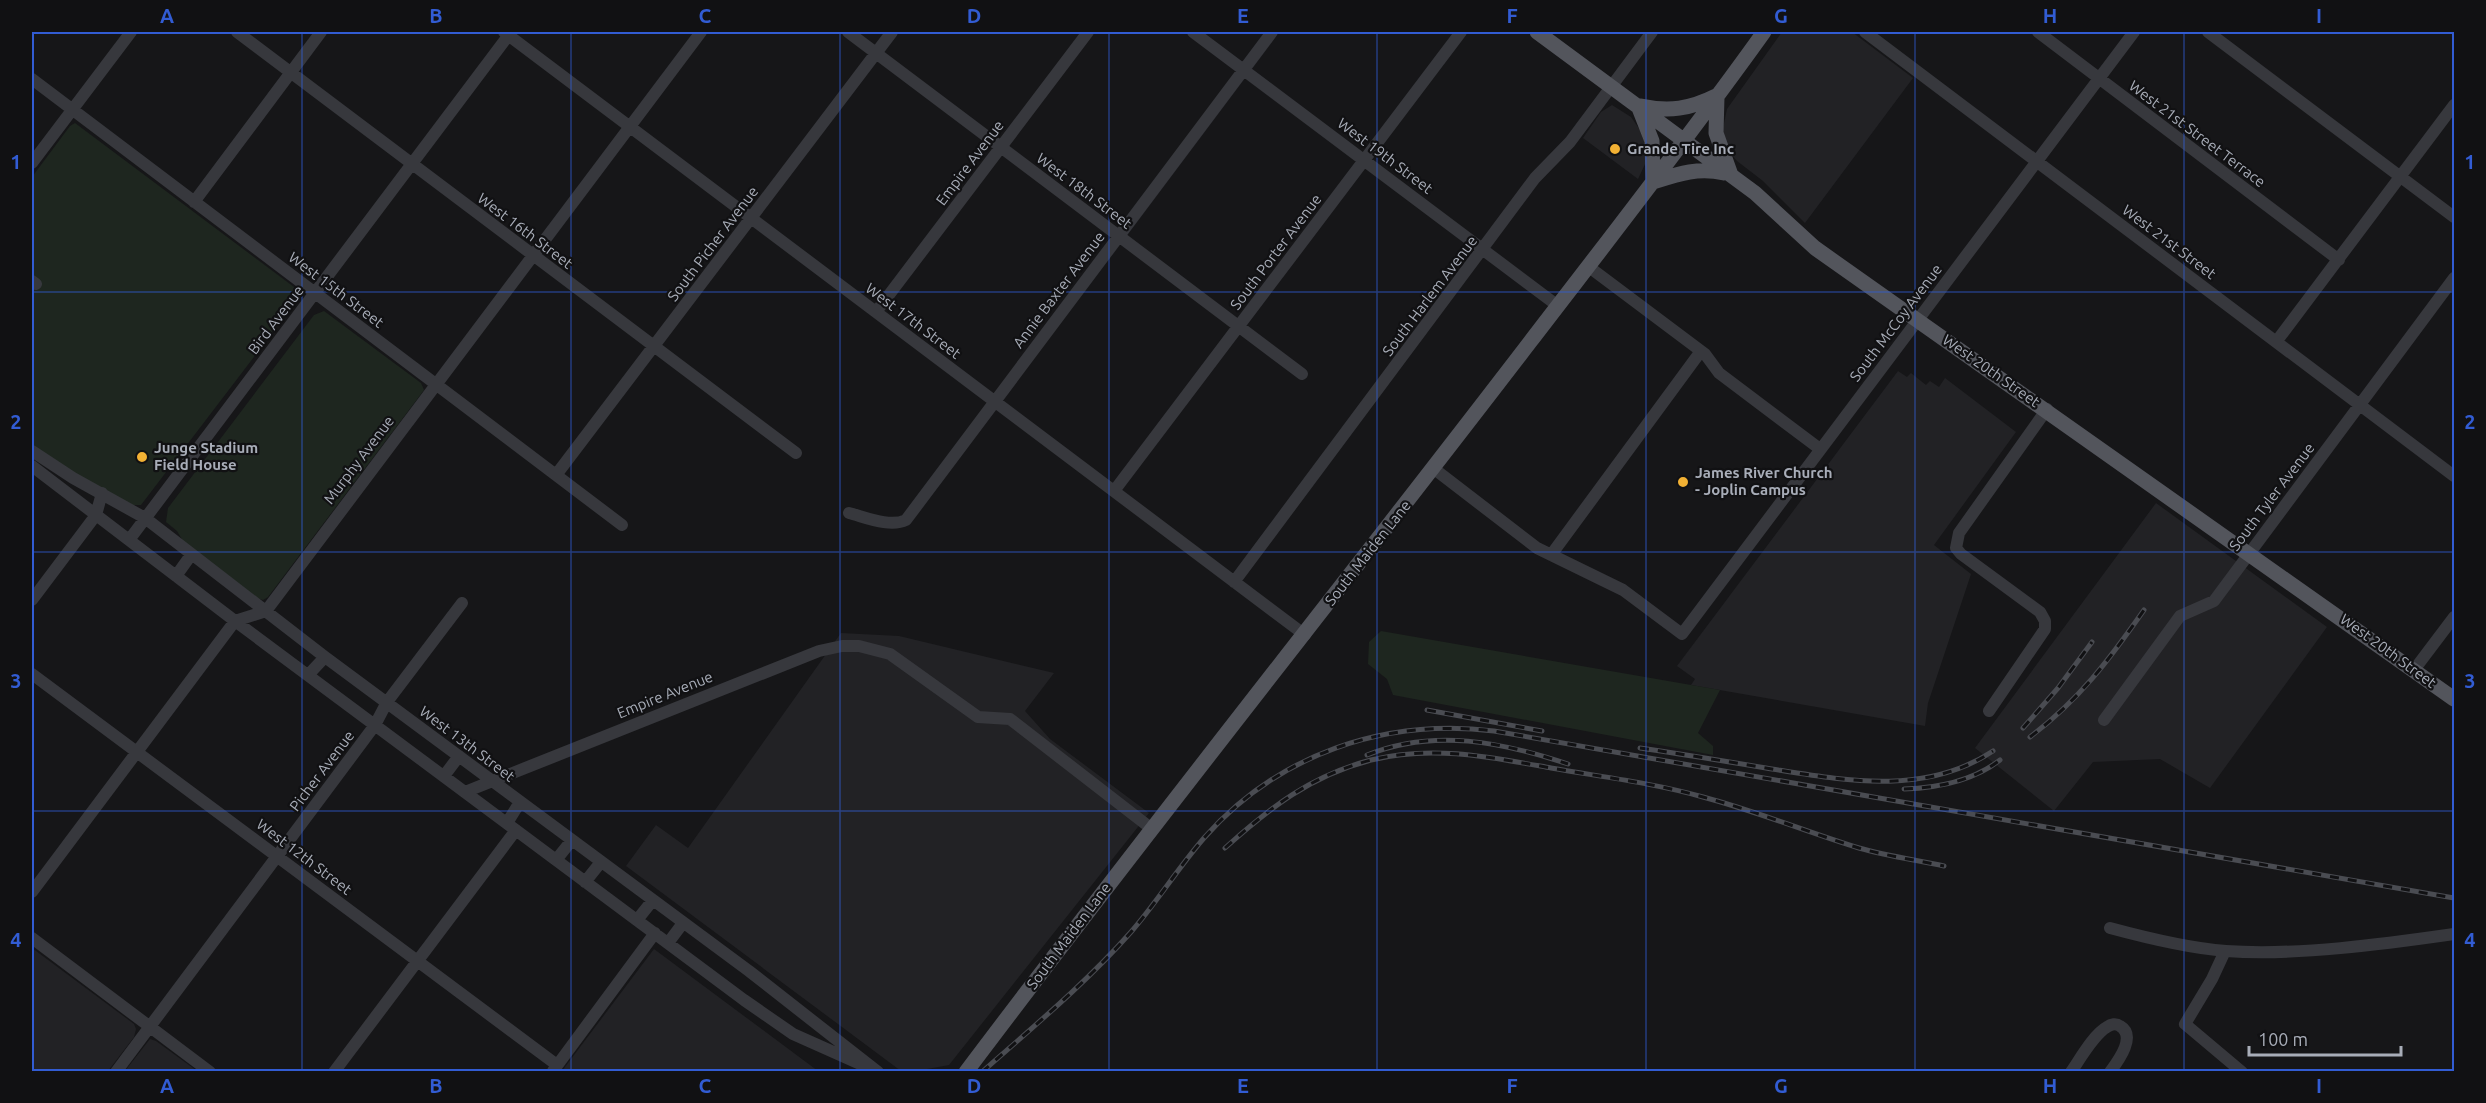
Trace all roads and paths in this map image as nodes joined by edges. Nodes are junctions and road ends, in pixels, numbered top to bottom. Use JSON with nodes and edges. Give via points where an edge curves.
{"nodes":[{"id":1,"x":131,"y":32,"type":"edge"},
{"id":2,"x":237,"y":32,"type":"edge"},
{"id":3,"x":321,"y":32,"type":"edge"},
{"id":4,"x":701,"y":32,"type":"edge"},
{"id":5,"x":848,"y":32,"type":"edge"},
{"id":6,"x":892,"y":32,"type":"edge"},
{"id":7,"x":1088,"y":32,"type":"edge"},
{"id":8,"x":1193,"y":32,"type":"edge"},
{"id":9,"x":1272,"y":32,"type":"edge"},
{"id":10,"x":1461,"y":32,"type":"edge"},
{"id":11,"x":1537,"y":32,"type":"edge"},
{"id":12,"x":1652,"y":32,"type":"edge"},
{"id":13,"x":1764,"y":32,"type":"edge"},
{"id":14,"x":1865,"y":32,"type":"edge"},
{"id":15,"x":2038,"y":32,"type":"edge"},
{"id":16,"x":2134,"y":32,"type":"edge"},
{"id":17,"x":2208,"y":32,"type":"edge"},
{"id":18,"x":508,"y":33,"type":"edge"},
{"id":19,"x":876,"y":53,"type":"junction"},
{"id":20,"x":1244,"y":70,"type":"junction"},
{"id":21,"x":291,"y":72,"type":"junction"},
{"id":22,"x":2099,"y":78,"type":"junction"},
{"id":23,"x":32,"y":79,"type":"edge"},
{"id":24,"x":1612,"y":86,"type":"junction"},
{"id":25,"x":1718,"y":95,"type":"junction"},
{"id":26,"x":2454,"y":105,"type":"edge"},
{"id":27,"x":1638,"y":106,"type":"junction"},
{"id":28,"x":72,"y":109,"type":"junction"},
{"id":29,"x":630,"y":126,"type":"junction"},
{"id":30,"x":1684,"y":141,"type":"junction"},
{"id":31,"x":1001,"y":147,"type":"junction"},
{"id":32,"x":1364,"y":160,"type":"junction"},
{"id":33,"x":2037,"y":161,"type":"junction"},
{"id":34,"x":32,"y":163,"type":"edge"},
{"id":35,"x":412,"y":164,"type":"junction"},
{"id":36,"x":1731,"y":175,"type":"junction"},
{"id":37,"x":2401,"y":176,"type":"junction"},
{"id":38,"x":1653,"y":182,"type":"junction"},
{"id":39,"x":194,"y":202,"type":"junction"},
{"id":40,"x":2454,"y":217,"type":"edge"},
{"id":41,"x":752,"y":218,"type":"junction"},
{"id":42,"x":1118,"y":235,"type":"junction"},
{"id":43,"x":1484,"y":249,"type":"junction"},
{"id":44,"x":533,"y":255,"type":"junction"},
{"id":45,"x":2339,"y":260,"type":"junction"},
{"id":46,"x":1589,"y":267,"type":"junction"},
{"id":47,"x":2454,"y":278,"type":"edge"},
{"id":48,"x":315,"y":294,"type":"junction"},
{"id":49,"x":1558,"y":306,"type":"junction"},
{"id":50,"x":876,"y":312,"type":"junction"},
{"id":51,"x":1918,"y":319,"type":"junction"},
{"id":52,"x":1239,"y":326,"type":"junction"},
{"id":53,"x":2276,"y":342,"type":"junction"},
{"id":54,"x":654,"y":346,"type":"junction"},
{"id":55,"x":1701,"y":351,"type":"junction"},
{"id":56,"x":1302,"y":374,"type":"dead end"},
{"id":57,"x":436,"y":384,"type":"junction"},
{"id":58,"x":995,"y":401,"type":"junction"},
{"id":59,"x":2360,"y":404,"type":"junction"},
{"id":60,"x":2047,"y":410,"type":"junction"},
{"id":61,"x":1820,"y":449,"type":"junction"},
{"id":62,"x":32,"y":451,"type":"edge"},
{"id":63,"x":796,"y":453,"type":"dead end"},
{"id":64,"x":32,"y":466,"type":"edge"},
{"id":65,"x":1433,"y":468,"type":"junction"},
{"id":66,"x":556,"y":475,"type":"junction"},
{"id":67,"x":2454,"y":476,"type":"edge"},
{"id":68,"x":1114,"y":491,"type":"junction"},
{"id":69,"x":102,"y":493,"type":"junction"},
{"id":70,"x":849,"y":513,"type":"dead end"},
{"id":71,"x":96,"y":514,"type":"junction"},
{"id":72,"x":145,"y":518,"type":"junction"},
{"id":73,"x":622,"y":525,"type":"dead end"},
{"id":74,"x":129,"y":540,"type":"junction"},
{"id":75,"x":2249,"y":552,"type":"junction"},
{"id":76,"x":191,"y":555,"type":"junction"},
{"id":77,"x":1551,"y":555,"type":"junction"},
{"id":78,"x":176,"y":576,"type":"junction"},
{"id":79,"x":1234,"y":582,"type":"junction"},
{"id":80,"x":32,"y":600,"type":"edge"},
{"id":81,"x":462,"y":603,"type":"dead end"},
{"id":82,"x":266,"y":611,"type":"junction"},
{"id":83,"x":2454,"y":617,"type":"edge"},
{"id":84,"x":235,"y":621,"type":"junction"},
{"id":85,"x":1305,"y":635,"type":"junction"},
{"id":86,"x":325,"y":657,"type":"junction"},
{"id":87,"x":2414,"y":670,"type":"junction"},
{"id":88,"x":32,"y":674,"type":"edge"},
{"id":89,"x":309,"y":674,"type":"junction"},
{"id":90,"x":2454,"y":699,"type":"edge"},
{"id":91,"x":387,"y":702,"type":"junction"},
{"id":92,"x":1989,"y":711,"type":"dead end"},
{"id":93,"x":2104,"y":720,"type":"dead end"},
{"id":94,"x":375,"y":725,"type":"junction"},
{"id":95,"x":137,"y":753,"type":"junction"},
{"id":96,"x":459,"y":756,"type":"junction"},
{"id":97,"x":444,"y":776,"type":"junction"},
{"id":98,"x":491,"y":780,"type":"junction"},
{"id":99,"x":465,"y":792,"type":"junction"},
{"id":100,"x":520,"y":802,"type":"junction"},
{"id":101,"x":511,"y":826,"type":"junction"},
{"id":102,"x":1152,"y":829,"type":"junction"},
{"id":103,"x":572,"y":840,"type":"junction"},
{"id":104,"x":277,"y":856,"type":"junction"},
{"id":105,"x":556,"y":860,"type":"junction"},
{"id":106,"x":601,"y":862,"type":"junction"},
{"id":107,"x":585,"y":882,"type":"junction"},
{"id":108,"x":32,"y":892,"type":"edge"},
{"id":109,"x":653,"y":900,"type":"junction"},
{"id":110,"x":637,"y":920,"type":"junction"},
{"id":111,"x":683,"y":923,"type":"junction"},
{"id":112,"x":2110,"y":928,"type":"dead end"},
{"id":113,"x":655,"y":933,"type":"junction"},
{"id":114,"x":2454,"y":934,"type":"edge"},
{"id":115,"x":32,"y":938,"type":"edge"},
{"id":116,"x":668,"y":943,"type":"junction"},
{"id":117,"x":2225,"y":951,"type":"junction"},
{"id":118,"x":416,"y":961,"type":"junction"},
{"id":119,"x":149,"y":1027,"type":"junction"},
{"id":120,"x":555,"y":1068,"type":"edge"},
{"id":121,"x":116,"y":1071,"type":"edge"},
{"id":122,"x":210,"y":1071,"type":"edge"},
{"id":123,"x":334,"y":1071,"type":"edge"},
{"id":124,"x":878,"y":1071,"type":"edge"},
{"id":125,"x":966,"y":1071,"type":"edge"},
{"id":126,"x":2071,"y":1071,"type":"edge"},
{"id":127,"x":2110,"y":1071,"type":"edge"},
{"id":128,"x":2242,"y":1071,"type":"edge"}],
"edges":[{"from":1,"to":28,"type":"street"},
{"from":2,"to":21,"type":"street","name":"West 16th Street"},
{"from":3,"to":21,"type":"street"},
{"from":4,"to":29,"type":"street","name":"Murphy Avenue"},
{"from":5,"to":19,"type":"street","name":"West 18th Street"},
{"from":6,"to":19,"type":"street","name":"South Picher Avenue"},
{"from":7,"to":31,"type":"street","name":"Empire Avenue"},
{"from":8,"to":20,"type":"street","name":"West 19th Street"},
{"from":9,"to":20,"type":"street","name":"Annie Baxter Avenue"},
{"from":10,"to":32,"type":"street","name":"South Porter Avenue"},
{"from":11,"to":24,"type":"main road","name":"West 20th Street"},
{"from":12,"to":24,"type":"street","name":"South Harlem Avenue"},
{"from":13,"to":25,"type":"main road","name":"South Maiden Lane"},
{"from":14,"to":33,"type":"street","name":"West 21st Street"},
{"from":15,"to":22,"type":"street","name":"West 21st Street Terrace"},
{"from":16,"to":22,"type":"street","name":"South McCoy Avenue"},
{"from":17,"to":37,"type":"street"},
{"from":18,"to":29,"type":"street","name":"West 17th Street"},
{"from":18,"to":35,"type":"street","name":"Bird Avenue"},
{"from":19,"to":31,"type":"street","name":"West 18th Street"},
{"from":19,"to":41,"type":"street","name":"South Picher Avenue"},
{"from":20,"to":32,"type":"street","name":"West 19th Street"},
{"from":20,"to":42,"type":"street","name":"Annie Baxter Avenue"},
{"from":21,"to":35,"type":"street","name":"West 16th Street"},
{"from":21,"to":39,"type":"street"},
{"from":22,"to":33,"type":"street","name":"South McCoy Avenue"},
{"from":22,"to":45,"type":"street","name":"West 21st Street Terrace"},
{"from":23,"to":28,"type":"street","name":"West 15th Street"},
{"from":24,"to":27,"type":"main road","name":"West 20th Street"},
{"from":24,"to":43,"type":"street","name":"South Harlem Avenue","via":[[1565,149],[1539,173]]},
{"from":25,"to":27,"type":"main road","via":[[1680,109]]},
{"from":25,"to":30,"type":"main road","name":"South Maiden Lane"},
{"from":25,"to":36,"type":"main road","via":[[1716,133]]},
{"from":26,"to":37,"type":"street"},
{"from":27,"to":30,"type":"main road","name":"West 20th Street"},
{"from":27,"to":38,"type":"main road","via":[[1652,141]]},
{"from":28,"to":34,"type":"street"},
{"from":28,"to":39,"type":"street","name":"West 15th Street"},
{"from":29,"to":41,"type":"street","name":"West 17th Street"},
{"from":29,"to":44,"type":"street","name":"Murphy Avenue"},
{"from":30,"to":36,"type":"main road","name":"West 20th Street"},
{"from":30,"to":38,"type":"main road","name":"South Maiden Lane"},
{"from":31,"to":42,"type":"street","name":"West 18th Street"},
{"from":31,"to":50,"type":"street","name":"Empire Avenue"},
{"from":32,"to":43,"type":"street","name":"West 19th Street"},
{"from":32,"to":52,"type":"street","name":"South Porter Avenue"},
{"from":33,"to":51,"type":"street","name":"South McCoy Avenue"},
{"from":33,"to":53,"type":"street","name":"West 21st Street"},
{"from":35,"to":44,"type":"street","name":"West 16th Street"},
{"from":35,"to":48,"type":"street","name":"Bird Avenue"},
{"from":36,"to":38,"type":"main road","via":[[1689,171]]},
{"from":36,"to":51,"type":"main road","name":"West 20th Street","via":[[1815,248]]},
{"from":37,"to":40,"type":"street"},
{"from":37,"to":45,"type":"street"},
{"from":38,"to":46,"type":"main road","name":"South Maiden Lane"},
{"from":39,"to":48,"type":"street","name":"West 15th Street"},
{"from":41,"to":50,"type":"street","name":"West 17th Street"},
{"from":41,"to":54,"type":"street","name":"South Picher Avenue"},
{"from":42,"to":52,"type":"street","name":"West 18th Street"},
{"from":42,"to":58,"type":"street","name":"Annie Baxter Avenue"},
{"from":43,"to":49,"type":"street","name":"West 19th Street"},
{"from":43,"to":79,"type":"street","name":"South Harlem Avenue"},
{"from":44,"to":54,"type":"street","name":"West 16th Street"},
{"from":44,"to":57,"type":"street","name":"Murphy Avenue"},
{"from":45,"to":53,"type":"street"},
{"from":46,"to":49,"type":"main road","name":"South Maiden Lane"},
{"from":46,"to":55,"type":"street"},
{"from":47,"to":59,"type":"street","name":"South Tyler Avenue"},
{"from":48,"to":57,"type":"street","name":"West 15th Street"},
{"from":48,"to":72,"type":"street","name":"Bird Avenue"},
{"from":49,"to":65,"type":"main road","name":"South Maiden Lane"},
{"from":50,"to":58,"type":"street","name":"West 17th Street"},
{"from":51,"to":60,"type":"main road","name":"West 20th Street"},
{"from":51,"to":61,"type":"street","name":"South McCoy Avenue"},
{"from":52,"to":56,"type":"street","name":"West 18th Street"},
{"from":52,"to":68,"type":"street","name":"South Porter Avenue"},
{"from":53,"to":59,"type":"street","name":"West 21st Street"},
{"from":54,"to":63,"type":"street","name":"West 16th Street"},
{"from":54,"to":66,"type":"street","name":"South Picher Avenue"},
{"from":55,"to":61,"type":"street","via":[[1719,373]]},
{"from":55,"to":77,"type":"street"},
{"from":57,"to":66,"type":"street","name":"West 15th Street"},
{"from":57,"to":82,"type":"street","name":"Murphy Avenue"},
{"from":58,"to":68,"type":"street","name":"West 17th Street"},
{"from":58,"to":70,"type":"street","name":"Annie Baxter Avenue","via":[[906,520],[890,523]]},
{"from":59,"to":67,"type":"street","name":"West 21st Street"},
{"from":59,"to":75,"type":"street","name":"South Tyler Avenue"},
{"from":60,"to":75,"type":"main road","name":"West 20th Street"},
{"from":60,"to":92,"type":"street","via":[[1957,539],[1956,548],[1961,554],[2040,612],[2045,621],[2045,629]]},
{"from":61,"to":77,"type":"street","name":"South McCoy Avenue","via":[[1682,633],[1623,590]]},
{"from":62,"to":69,"type":"street","name":"West 13th Street"},
{"from":64,"to":71,"type":"street","name":"West 13th Street"},
{"from":65,"to":77,"type":"street"},
{"from":65,"to":85,"type":"main road","name":"South Maiden Lane"},
{"from":66,"to":73,"type":"street","name":"West 15th Street"},
{"from":68,"to":79,"type":"street","name":"West 17th Street"},
{"from":69,"to":71,"type":"street"},
{"from":69,"to":72,"type":"street","name":"West 13th Street"},
{"from":71,"to":74,"type":"street","name":"West 13th Street"},
{"from":71,"to":80,"type":"street"},
{"from":72,"to":74,"type":"street","name":"Bird Avenue"},
{"from":72,"to":76,"type":"street","name":"West 13th Street"},
{"from":74,"to":78,"type":"street","name":"West 13th Street"},
{"from":75,"to":87,"type":"main road","name":"West 20th Street"},
{"from":75,"to":93,"type":"street","name":"South Tyler Avenue","via":[[2214,601],[2180,616]]},
{"from":76,"to":78,"type":"street"},
{"from":76,"to":82,"type":"street","name":"West 13th Street"},
{"from":78,"to":84,"type":"street","name":"West 13th Street"},
{"from":79,"to":85,"type":"street","name":"West 17th Street"},
{"from":81,"to":91,"type":"street","name":"Picher Avenue"},
{"from":82,"to":84,"type":"street"},
{"from":82,"to":86,"type":"street","name":"West 13th Street"},
{"from":83,"to":87,"type":"street"},
{"from":84,"to":89,"type":"street","name":"West 13th Street"},
{"from":84,"to":95,"type":"street"},
{"from":85,"to":102,"type":"main road","name":"South Maiden Lane"},
{"from":86,"to":89,"type":"street"},
{"from":86,"to":91,"type":"street","name":"West 13th Street"},
{"from":87,"to":90,"type":"main road","name":"West 20th Street"},
{"from":88,"to":95,"type":"street","name":"West 12th Street"},
{"from":89,"to":94,"type":"street","name":"West 13th Street"},
{"from":91,"to":94,"type":"street","name":"Picher Avenue"},
{"from":91,"to":96,"type":"street","name":"West 13th Street"},
{"from":94,"to":97,"type":"street","name":"West 13th Street"},
{"from":94,"to":104,"type":"street","name":"Picher Avenue"},
{"from":95,"to":104,"type":"street","name":"West 12th Street"},
{"from":95,"to":108,"type":"street"},
{"from":96,"to":97,"type":"street"},
{"from":96,"to":98,"type":"street","name":"West 13th Street"},
{"from":97,"to":99,"type":"street","name":"West 13th Street"},
{"from":98,"to":99,"type":"street","name":"Empire Avenue"},
{"from":98,"to":100,"type":"street","name":"West 13th Street"},
{"from":98,"to":102,"type":"street","name":"Empire Avenue","via":[[819,651],[843,646],[890,654],[978,717],[1010,719]]},
{"from":99,"to":101,"type":"street","name":"West 13th Street"},
{"from":100,"to":101,"type":"street"},
{"from":100,"to":103,"type":"street","name":"West 13th Street"},
{"from":101,"to":105,"type":"street","name":"West 13th Street"},
{"from":101,"to":118,"type":"street"},
{"from":102,"to":125,"type":"main road","name":"South Maiden Lane"},
{"from":103,"to":105,"type":"street"},
{"from":103,"to":106,"type":"street","name":"West 13th Street"},
{"from":104,"to":118,"type":"street","name":"West 12th Street"},
{"from":104,"to":119,"type":"street","name":"Picher Avenue"},
{"from":105,"to":107,"type":"street","name":"West 13th Street"},
{"from":106,"to":107,"type":"street"},
{"from":106,"to":109,"type":"street","name":"West 13th Street"},
{"from":107,"to":110,"type":"street","name":"West 13th Street"},
{"from":109,"to":110,"type":"street"},
{"from":109,"to":111,"type":"street","name":"West 13th Street"},
{"from":110,"to":113,"type":"street","name":"West 13th Street"},
{"from":111,"to":116,"type":"street"},
{"from":111,"to":124,"type":"street","name":"West 13th Street"},
{"from":112,"to":117,"type":"street"},
{"from":113,"to":116,"type":"street","name":"West 13th Street"},
{"from":113,"to":120,"type":"street"},
{"from":114,"to":117,"type":"street","via":[[2336,947]]},
{"from":115,"to":119,"type":"street"},
{"from":116,"to":124,"type":"street","name":"West 13th Street","via":[[793,1034]]},
{"from":117,"to":128,"type":"street","via":[[2185,1024]]},
{"from":118,"to":120,"type":"street","name":"West 12th Street"},
{"from":118,"to":123,"type":"street"},
{"from":119,"to":121,"type":"street","name":"Picher Avenue"},
{"from":119,"to":122,"type":"street"},
{"from":126,"to":127,"type":"street","via":[[2106,1027],[2114,1024],[2122,1026],[2126,1042]]}]}
